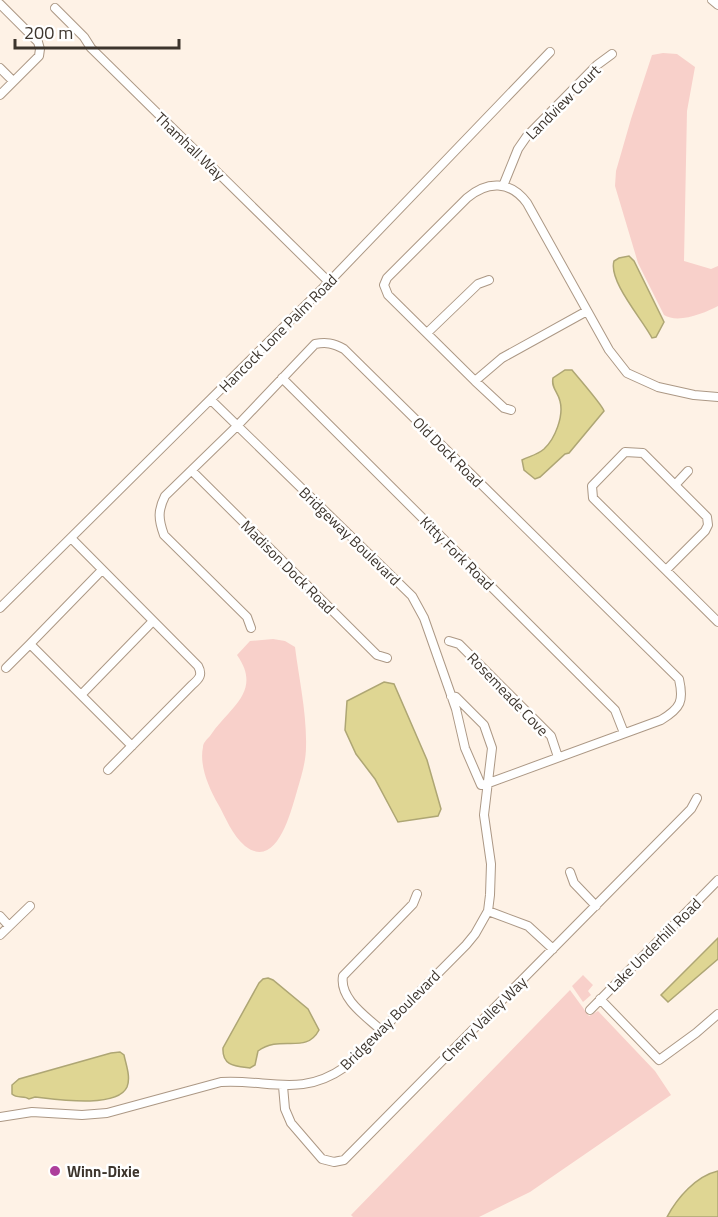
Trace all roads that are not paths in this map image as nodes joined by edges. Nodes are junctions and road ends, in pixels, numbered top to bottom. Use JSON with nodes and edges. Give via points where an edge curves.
{"nodes":[{"id":1,"x":712,"y":0,"type":"edge"},
{"id":2,"x":0,"y":4,"type":"edge"},
{"id":3,"x":718,"y":5,"type":"edge"},
{"id":4,"x":55,"y":8,"type":"dead end"},
{"id":5,"x":550,"y":52,"type":"dead end"},
{"id":6,"x":612,"y":54,"type":"dead end"},
{"id":7,"x":0,"y":68,"type":"edge"},
{"id":8,"x":14,"y":81,"type":"junction"},
{"id":9,"x":0,"y":95,"type":"edge"},
{"id":10,"x":504,"y":186,"type":"junction"},
{"id":11,"x":489,"y":280,"type":"dead end"},
{"id":12,"x":329,"y":282,"type":"junction"},
{"id":13,"x":587,"y":311,"type":"junction"},
{"id":14,"x":427,"y":333,"type":"junction"},
{"id":15,"x":282,"y":378,"type":"junction"},
{"id":16,"x":475,"y":381,"type":"junction"},
{"id":17,"x":718,"y":397,"type":"edge"},
{"id":18,"x":211,"y":400,"type":"junction"},
{"id":19,"x":512,"y":410,"type":"dead end"},
{"id":20,"x":237,"y":426,"type":"junction"},
{"id":21,"x":192,"y":471,"type":"junction"},
{"id":22,"x":688,"y":471,"type":"dead end"},
{"id":23,"x":675,"y":484,"type":"junction"},
{"id":24,"x":71,"y":537,"type":"junction"},
{"id":25,"x":102,"y":570,"type":"junction"},
{"id":26,"x":666,"y":570,"type":"junction"},
{"id":27,"x":0,"y":608,"type":"edge"},
{"id":28,"x":717,"y":618,"type":"edge"},
{"id":29,"x":153,"y":621,"type":"junction"},
{"id":30,"x":251,"y":628,"type":"dead end"},
{"id":31,"x":449,"y":641,"type":"dead end"},
{"id":32,"x":30,"y":644,"type":"junction"},
{"id":33,"x":387,"y":658,"type":"dead end"},
{"id":34,"x":6,"y":668,"type":"dead end"},
{"id":35,"x":81,"y":695,"type":"junction"},
{"id":36,"x":451,"y":696,"type":"junction"},
{"id":37,"x":624,"y":733,"type":"junction"},
{"id":38,"x":132,"y":746,"type":"junction"},
{"id":39,"x":558,"y":757,"type":"junction"},
{"id":40,"x":108,"y":770,"type":"dead end"},
{"id":41,"x":486,"y":784,"type":"junction"},
{"id":42,"x":696,"y":798,"type":"dead end"},
{"id":43,"x":570,"y":873,"type":"dead end"},
{"id":44,"x":718,"y":880,"type":"edge"},
{"id":45,"x":417,"y":894,"type":"dead end"},
{"id":46,"x":30,"y":906,"type":"dead end"},
{"id":47,"x":596,"y":906,"type":"junction"},
{"id":48,"x":488,"y":911,"type":"junction"},
{"id":49,"x":0,"y":916,"type":"edge"},
{"id":50,"x":9,"y":926,"type":"junction"},
{"id":51,"x":0,"y":935,"type":"edge"},
{"id":52,"x":553,"y":949,"type":"junction"},
{"id":53,"x":600,"y":999,"type":"junction"},
{"id":54,"x":590,"y":1010,"type":"dead end"},
{"id":55,"x":718,"y":1014,"type":"edge"},
{"id":56,"x":382,"y":1031,"type":"junction"},
{"id":57,"x":283,"y":1086,"type":"junction"},
{"id":58,"x":0,"y":1117,"type":"edge"}],
"edges":[{"from":1,"to":3,"type":"street"},
{"from":2,"to":8,"type":"street","via":[[40,49],[39,56]]},
{"from":4,"to":12,"type":"street","name":"Thamhall Way"},
{"from":5,"to":12,"type":"street","name":"Hancock Lone Palm Road"},
{"from":6,"to":10,"type":"street","name":"Landview Court","via":[[527,136]]},
{"from":7,"to":8,"type":"street"},
{"from":8,"to":9,"type":"street"},
{"from":10,"to":13,"type":"street","via":[[521,194],[527,203]]},
{"from":10,"to":14,"type":"street","via":[[490,185],[477,190],[387,278],[384,285],[388,295]]},
{"from":11,"to":14,"type":"street","via":[[477,284]]},
{"from":12,"to":18,"type":"street","name":"Hancock Lone Palm Road"},
{"from":13,"to":16,"type":"street","via":[[502,358]]},
{"from":13,"to":17,"type":"street","via":[[627,373],[658,387]]},
{"from":14,"to":16,"type":"street"},
{"from":15,"to":20,"type":"street","name":"Old Dock Road"},
{"from":15,"to":37,"type":"street","name":"Kitty Fork Road","via":[[615,710]]},
{"from":15,"to":37,"type":"street","name":"Old Dock Road","via":[[315,344],[325,342],[344,348],[679,679],[682,691],[674,712]]},
{"from":16,"to":19,"type":"street","via":[[504,408]]},
{"from":18,"to":20,"type":"street","name":"Bridgeway Boulevard"},
{"from":18,"to":24,"type":"street","name":"Hancock Lone Palm Road"},
{"from":20,"to":21,"type":"street","name":"Old Dock Road"},
{"from":20,"to":36,"type":"street","name":"Bridgeway Boulevard","via":[[412,596],[424,618]]},
{"from":21,"to":30,"type":"street","name":"Old Dock Road","via":[[165,496],[159,509],[159,523],[164,535],[247,617]]},
{"from":21,"to":33,"type":"street","name":"Madison Dock Road","via":[[377,655]]},
{"from":22,"to":23,"type":"street"},
{"from":23,"to":26,"type":"street","via":[[707,517],[708,525]]},
{"from":23,"to":26,"type":"street","via":[[643,453],[624,452],[592,486],[593,498]]},
{"from":24,"to":25,"type":"street"},
{"from":24,"to":27,"type":"street","name":"Hancock Lone Palm Road"},
{"from":25,"to":29,"type":"street"},
{"from":25,"to":32,"type":"street"},
{"from":26,"to":28,"type":"street"},
{"from":29,"to":35,"type":"street"},
{"from":29,"to":38,"type":"street","via":[[198,666],[201,676]]},
{"from":31,"to":39,"type":"street","name":"Rosemeade Cove","via":[[459,644],[551,736]]},
{"from":32,"to":34,"type":"street"},
{"from":32,"to":35,"type":"street"},
{"from":35,"to":38,"type":"street"},
{"from":36,"to":41,"type":"street","name":"Bridgeway Boulevard","via":[[465,748],[481,785]]},
{"from":36,"to":41,"type":"street","name":"Bridgeway Boulevard","via":[[473,712],[490,739],[492,759]]},
{"from":37,"to":39,"type":"street","name":"Old Dock Road"},
{"from":38,"to":40,"type":"street"},
{"from":39,"to":41,"type":"street","name":"Old Dock Road"},
{"from":41,"to":48,"type":"street","name":"Bridgeway Boulevard","via":[[484,815],[492,883]]},
{"from":42,"to":47,"type":"street","name":"Cherry Valley Way","via":[[691,809]]},
{"from":43,"to":47,"type":"street","via":[[574,883]]},
{"from":44,"to":53,"type":"street","name":"Lake Underhill Road"},
{"from":45,"to":56,"type":"street","via":[[413,904],[343,976],[346,996]]},
{"from":46,"to":50,"type":"street"},
{"from":47,"to":52,"type":"street","name":"Cherry Valley Way"},
{"from":48,"to":52,"type":"street","via":[[528,926]]},
{"from":48,"to":56,"type":"street","name":"Bridgeway Boulevard","via":[[466,945]]},
{"from":49,"to":50,"type":"street"},
{"from":50,"to":51,"type":"street"},
{"from":52,"to":57,"type":"street","name":"Cherry Valley Way","via":[[344,1160],[322,1159],[291,1124]]},
{"from":53,"to":54,"type":"street","name":"Lake Underhill Road"},
{"from":53,"to":55,"type":"street","via":[[658,1060]]},
{"from":56,"to":57,"type":"street","name":"Bridgeway Boulevard","via":[[337,1073],[312,1083]]},
{"from":57,"to":58,"type":"street","name":"Bridgeway Boulevard","via":[[221,1082],[107,1113],[32,1112]]}]}
